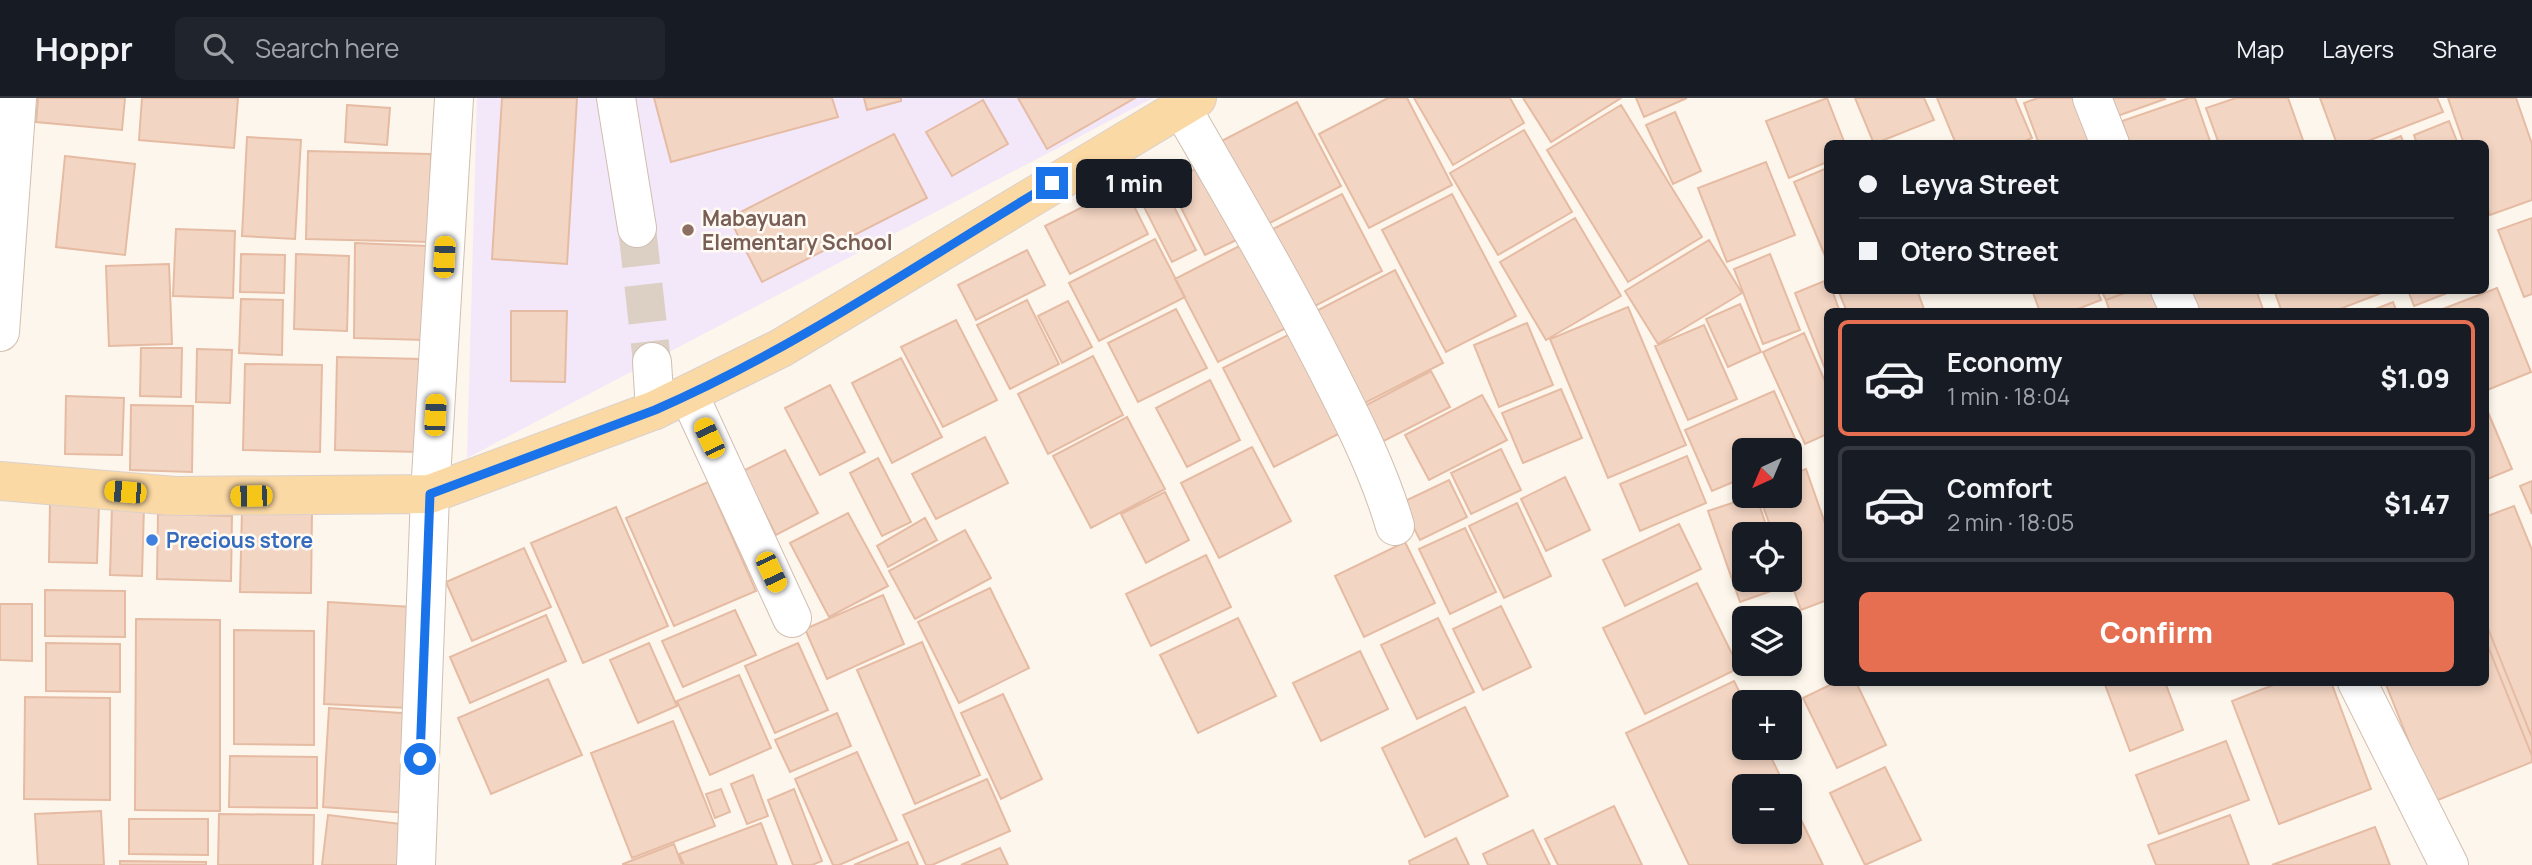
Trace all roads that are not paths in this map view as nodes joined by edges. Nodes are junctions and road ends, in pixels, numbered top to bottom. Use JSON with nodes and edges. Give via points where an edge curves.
{"nodes":[{"id":1,"x":17,"y":98,"type":"edge"},
{"id":2,"x":454,"y":98,"type":"edge"},
{"id":3,"x":616,"y":98,"type":"edge"},
{"id":4,"x":2092,"y":98,"type":"edge"},
{"id":5,"x":1189,"y":102,"type":"edge"},
{"id":6,"x":2108,"y":140,"type":"edge"},
{"id":7,"x":636,"y":228,"type":"tunnel mouth"},
{"id":8,"x":0,"y":332,"type":"edge"},
{"id":9,"x":652,"y":362,"type":"tunnel mouth"},
{"id":10,"x":689,"y":395,"type":"junction"},
{"id":11,"x":655,"y":410,"type":"junction"},
{"id":12,"x":0,"y":481,"type":"edge"},
{"id":13,"x":430,"y":494,"type":"junction"},
{"id":14,"x":1395,"y":526,"type":"dead end"},
{"id":15,"x":792,"y":618,"type":"dead end"},
{"id":16,"x":2359,"y":686,"type":"edge"},
{"id":17,"x":416,"y":865,"type":"edge"},
{"id":18,"x":2449,"y":865,"type":"edge"}],
"edges":[{"from":1,"to":8,"type":"street"},
{"from":2,"to":13,"type":"street"},
{"from":3,"to":7,"type":"street"},
{"from":4,"to":6,"type":"street"},
{"from":5,"to":10,"type":"main road","via":[[781,348]]},
{"from":5,"to":14,"type":"street","via":[[1354,420]]},
{"from":9,"to":11,"type":"street"},
{"from":10,"to":11,"type":"main road"},
{"from":10,"to":15,"type":"street"},
{"from":11,"to":13,"type":"main road"},
{"from":12,"to":13,"type":"main road","via":[[175,496]]},
{"from":13,"to":17,"type":"street"},
{"from":16,"to":18,"type":"street"}]}
